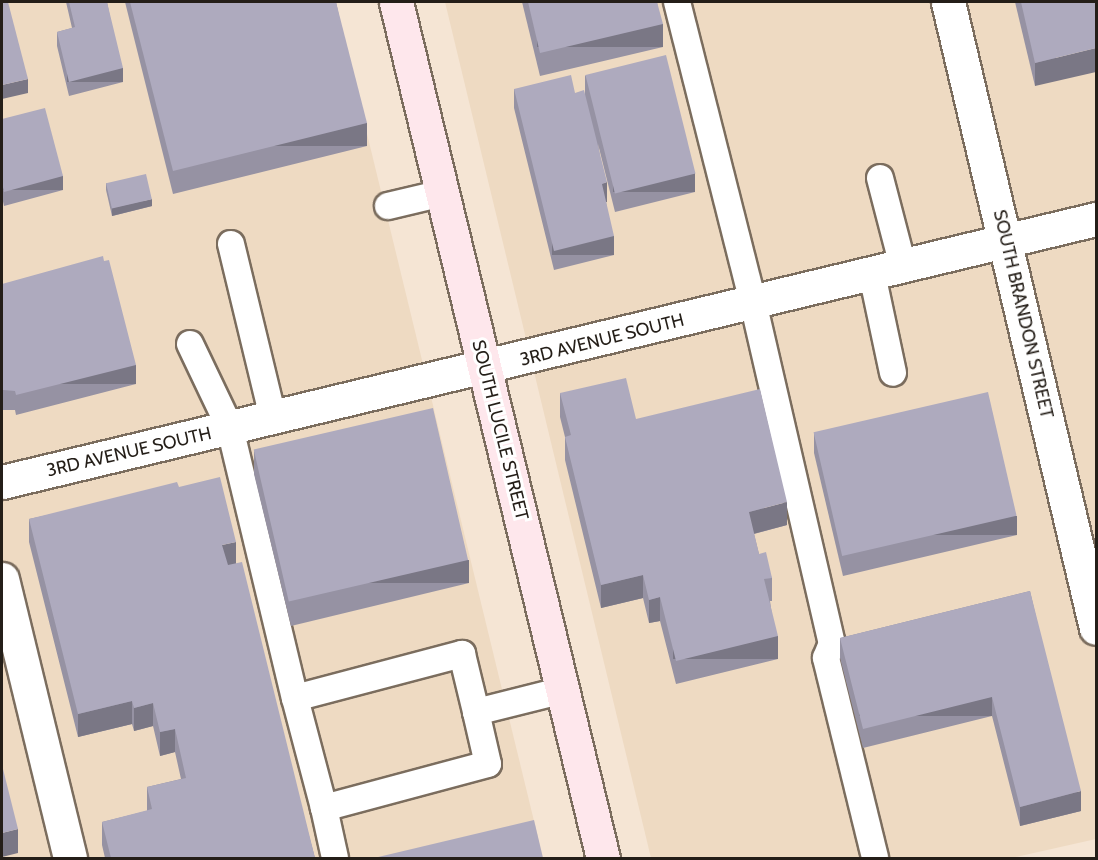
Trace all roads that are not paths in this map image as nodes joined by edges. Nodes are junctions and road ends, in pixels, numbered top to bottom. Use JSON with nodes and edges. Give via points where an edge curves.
{"nodes":[{"id":1,"x":396,"y":2,"type":"edge"},
{"id":2,"x":677,"y":2,"type":"edge"},
{"id":3,"x":948,"y":2,"type":"edge"},
{"id":4,"x":880,"y":178,"type":"dead end"},
{"id":5,"x":443,"y":193,"type":"junction"},
{"id":6,"x":388,"y":206,"type":"dead end"},
{"id":7,"x":1096,"y":219,"type":"edge"},
{"id":8,"x":1006,"y":240,"type":"junction"},
{"id":9,"x":231,"y":244,"type":"dead end"},
{"id":10,"x":903,"y":266,"type":"junction"},
{"id":11,"x":872,"y":273,"type":"junction"},
{"id":12,"x":753,"y":303,"type":"junction"},
{"id":13,"x":190,"y":344,"type":"dead end"},
{"id":14,"x":485,"y":369,"type":"junction"},
{"id":15,"x":894,"y":373,"type":"dead end"},
{"id":16,"x":273,"y":418,"type":"junction"},
{"id":17,"x":230,"y":428,"type":"junction"},
{"id":18,"x":2,"y":482,"type":"edge"},
{"id":19,"x":2,"y":579,"type":"edge"},
{"id":20,"x":1096,"y":628,"type":"edge"},
{"id":21,"x":564,"y":690,"type":"junction"},
{"id":22,"x":295,"y":698,"type":"junction"},
{"id":23,"x":476,"y":712,"type":"junction"},
{"id":24,"x":324,"y":808,"type":"junction"},
{"id":25,"x":70,"y":858,"type":"edge"},
{"id":26,"x":335,"y":858,"type":"edge"},
{"id":27,"x":603,"y":858,"type":"edge"},
{"id":28,"x":875,"y":858,"type":"edge"}],
"edges":[{"from":1,"to":5,"type":"street","name":"SOUTH LUCILE STREET"},
{"from":2,"to":12,"type":"lane"},
{"from":3,"to":8,"type":"street","name":"SOUTH BRANDON STREET"},
{"from":4,"to":10,"type":"lane"},
{"from":5,"to":6,"type":"lane"},
{"from":5,"to":14,"type":"street","name":"SOUTH LUCILE STREET"},
{"from":7,"to":8,"type":"street","name":"3RD AVENUE SOUTH"},
{"from":8,"to":10,"type":"street","name":"3RD AVENUE SOUTH"},
{"from":8,"to":20,"type":"street","name":"SOUTH BRANDON STREET"},
{"from":9,"to":16,"type":"lane"},
{"from":10,"to":11,"type":"street","name":"3RD AVENUE SOUTH"},
{"from":11,"to":12,"type":"street","name":"3RD AVENUE SOUTH"},
{"from":11,"to":15,"type":"lane"},
{"from":12,"to":14,"type":"street","name":"3RD AVENUE SOUTH"},
{"from":12,"to":28,"type":"lane","via":[[832,643],[826,658]]},
{"from":13,"to":17,"type":"lane"},
{"from":14,"to":16,"type":"street","name":"3RD AVENUE SOUTH"},
{"from":14,"to":21,"type":"street","name":"SOUTH LUCILE STREET"},
{"from":16,"to":17,"type":"street","name":"3RD AVENUE SOUTH"},
{"from":17,"to":18,"type":"street","name":"3RD AVENUE SOUTH"},
{"from":17,"to":22,"type":"lane"},
{"from":19,"to":25,"type":"street"},
{"from":21,"to":23,"type":"lane"},
{"from":21,"to":27,"type":"street","name":"SOUTH LUCILE STREET"},
{"from":22,"to":23,"type":"lane","via":[[462,654]]},
{"from":22,"to":24,"type":"lane"},
{"from":23,"to":24,"type":"lane","via":[[488,764]]},
{"from":24,"to":26,"type":"lane"}]}
